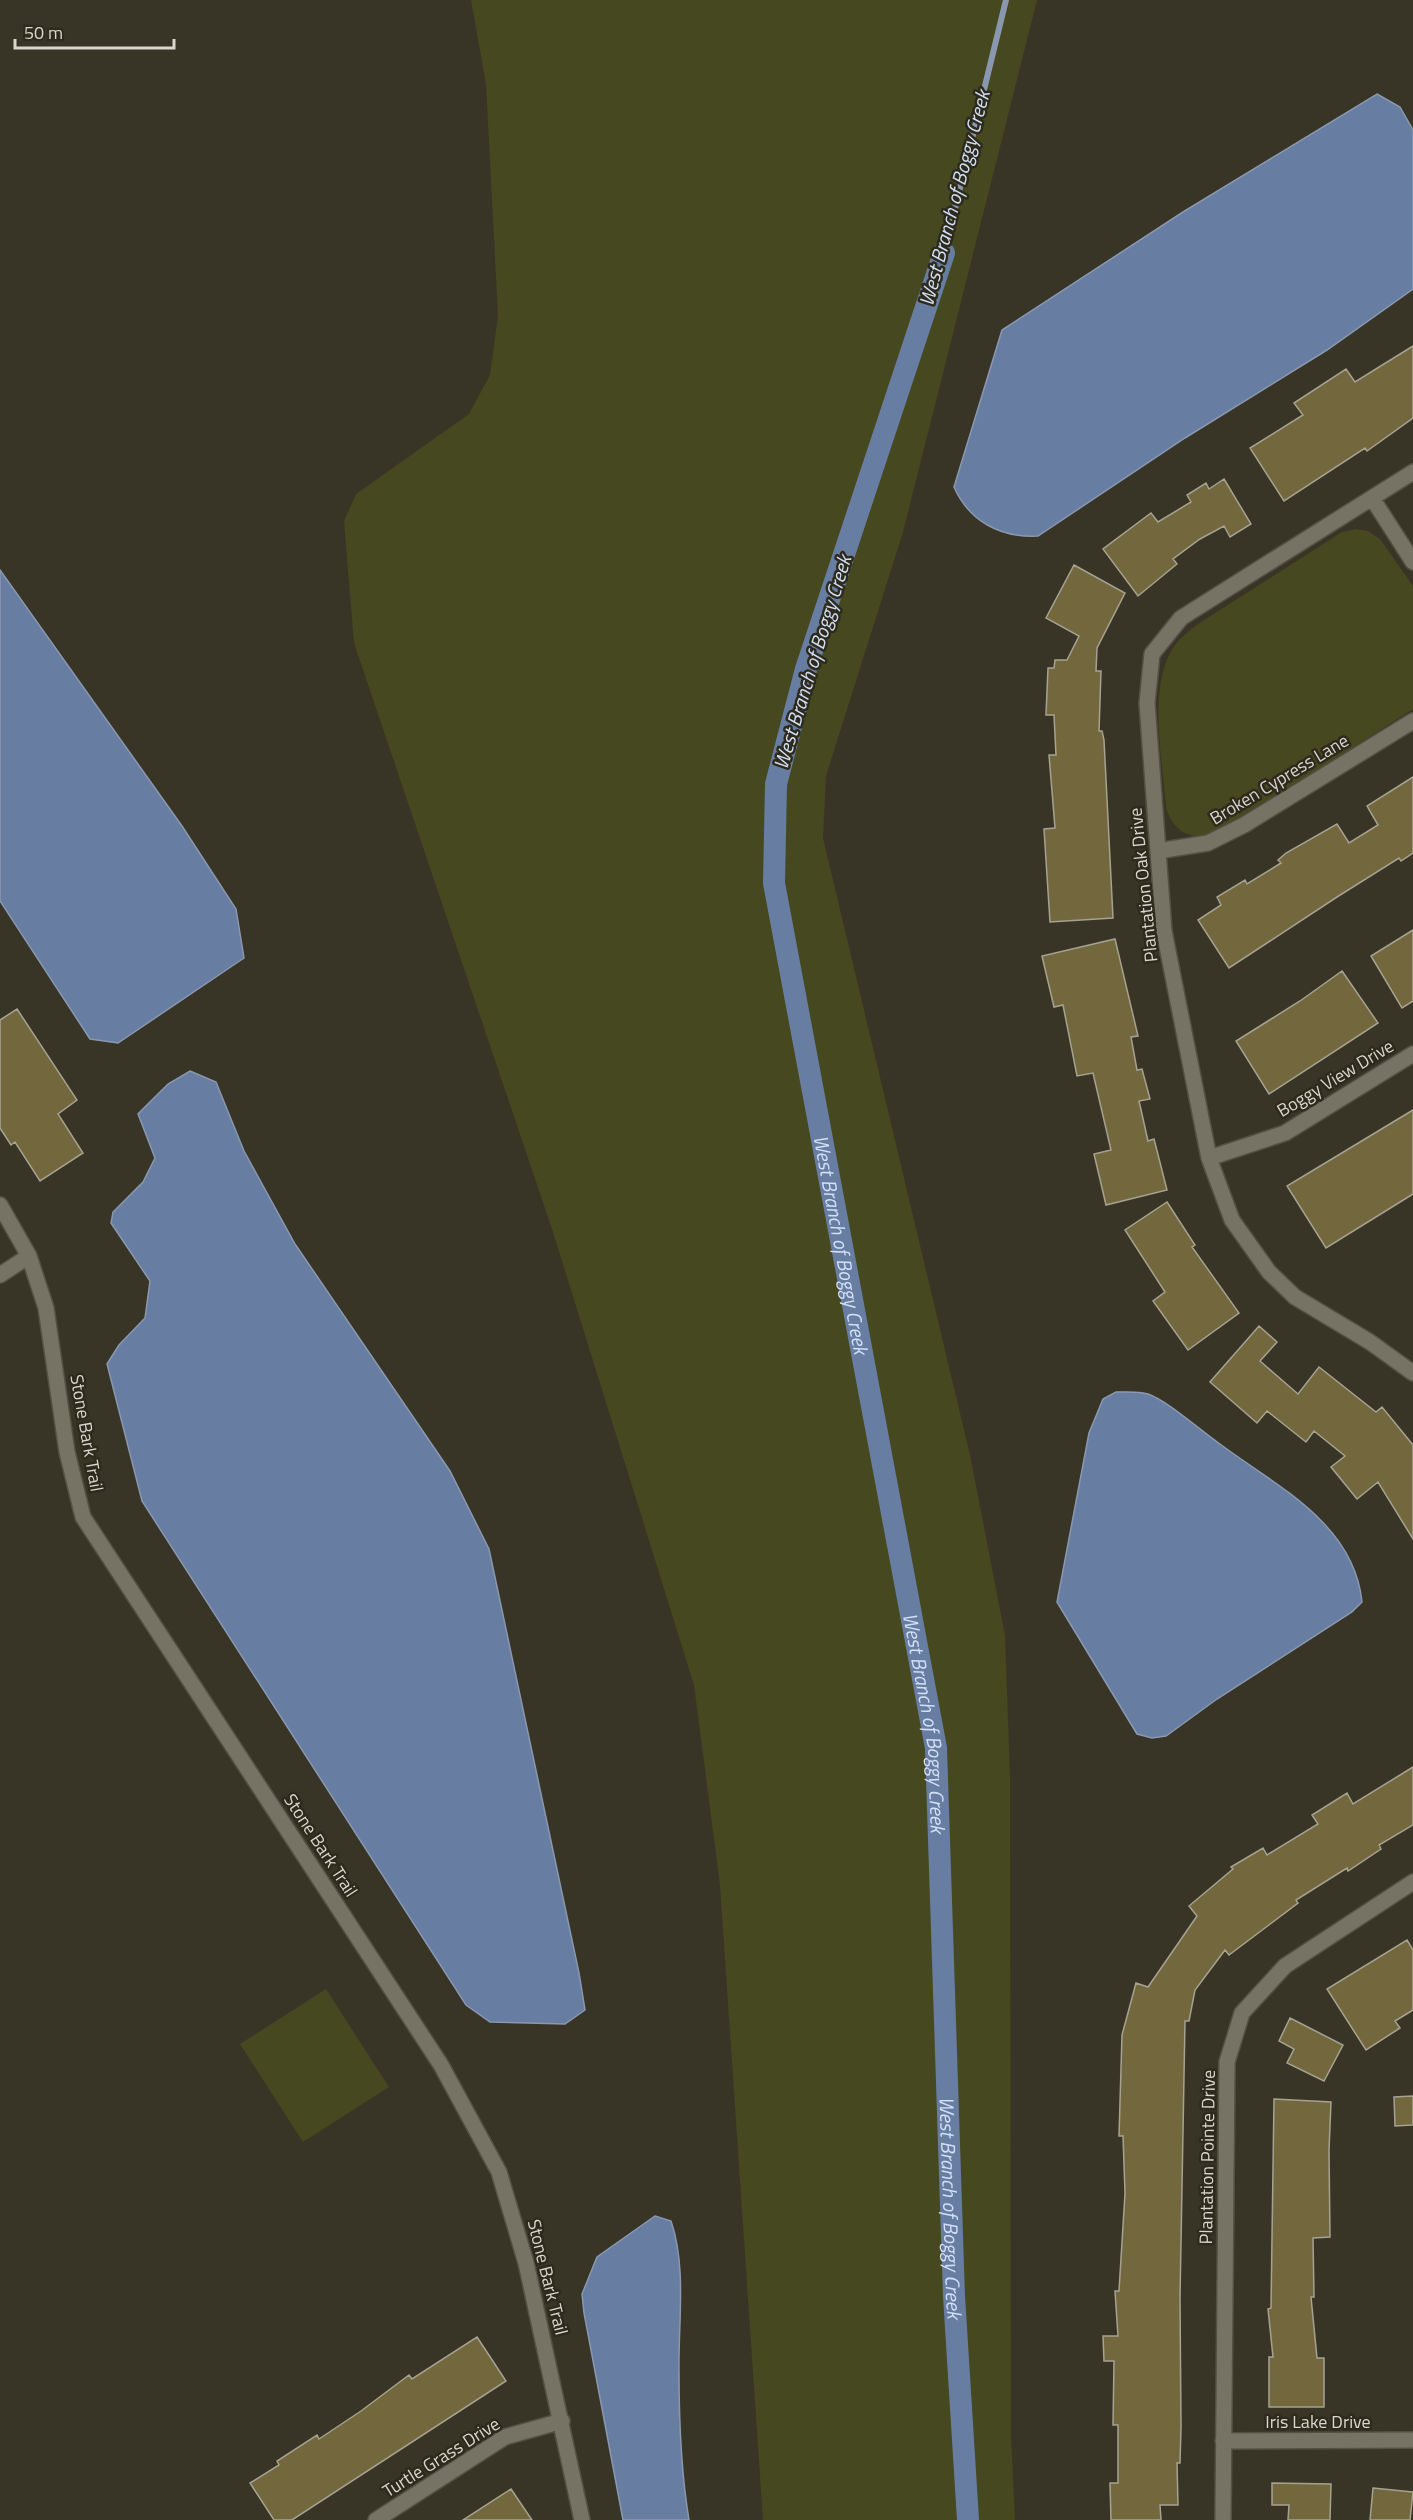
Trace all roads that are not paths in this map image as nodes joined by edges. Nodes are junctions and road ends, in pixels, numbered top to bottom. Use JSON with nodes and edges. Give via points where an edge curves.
{"nodes":[{"id":1,"x":1413,"y":472,"type":"edge"},
{"id":2,"x":1372,"y":498,"type":"junction"},
{"id":3,"x":1413,"y":562,"type":"edge"},
{"id":4,"x":1413,"y":721,"type":"edge"},
{"id":5,"x":1158,"y":851,"type":"junction"},
{"id":6,"x":1413,"y":1053,"type":"edge"},
{"id":7,"x":1209,"y":1158,"type":"junction"},
{"id":8,"x":0,"y":1206,"type":"edge"},
{"id":9,"x":29,"y":1256,"type":"junction"},
{"id":10,"x":0,"y":1275,"type":"edge"},
{"id":11,"x":1413,"y":1373,"type":"edge"},
{"id":12,"x":1413,"y":1882,"type":"edge"},
{"id":13,"x":562,"y":2421,"type":"junction"},
{"id":14,"x":1413,"y":2440,"type":"edge"},
{"id":15,"x":1223,"y":2441,"type":"junction"},
{"id":16,"x":376,"y":2520,"type":"edge"},
{"id":17,"x":582,"y":2520,"type":"edge"},
{"id":18,"x":1222,"y":2520,"type":"edge"}],
"edges":[{"from":1,"to":2,"type":"street","name":"Plantation Oak Drive"},
{"from":2,"to":3,"type":"street"},
{"from":2,"to":5,"type":"street","name":"Plantation Oak Drive","via":[[1181,618],[1152,654],[1147,703]]},
{"from":4,"to":5,"type":"street","name":"Broken Cypress Lane","via":[[1244,825],[1208,843]]},
{"from":5,"to":7,"type":"street","name":"Plantation Oak Drive","via":[[1164,931]]},
{"from":6,"to":7,"type":"street","name":"Boggy View Drive","via":[[1285,1133]]},
{"from":7,"to":11,"type":"street","name":"Plantation Oak Drive","via":[[1232,1221],[1269,1272],[1296,1297]]},
{"from":8,"to":9,"type":"street","name":"Stone Bark Trail"},
{"from":9,"to":10,"type":"street"},
{"from":9,"to":13,"type":"street","name":"Stone Bark Trail","via":[[46,1308],[67,1452],[83,1517],[441,2065],[499,2172],[526,2263]]},
{"from":12,"to":15,"type":"street","name":"Plantation Pointe Drive","via":[[1285,1966],[1242,2013],[1227,2062]]},
{"from":13,"to":16,"type":"street","name":"Turtle Grass Drive","via":[[505,2437]]},
{"from":13,"to":17,"type":"street","name":"Stone Bark Trail"},
{"from":14,"to":15,"type":"street","name":"Iris Lake Drive"},
{"from":15,"to":18,"type":"street","name":"Plantation Pointe Drive"}]}
